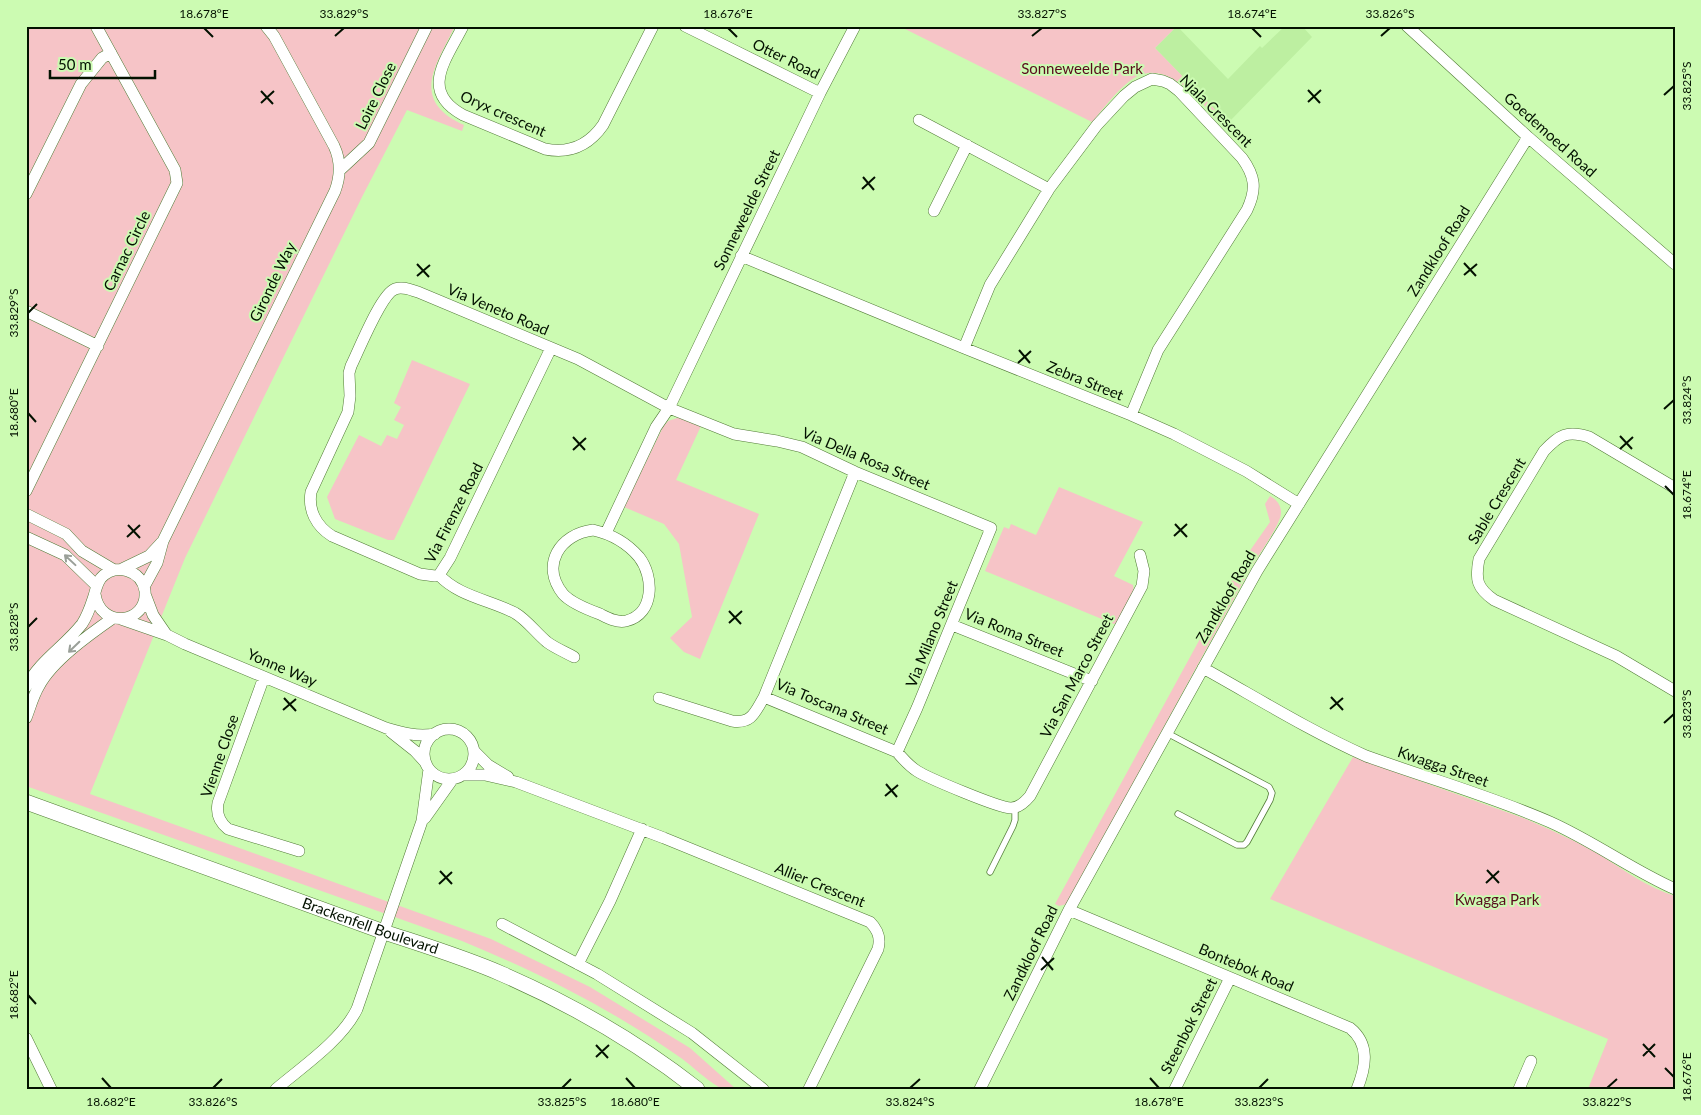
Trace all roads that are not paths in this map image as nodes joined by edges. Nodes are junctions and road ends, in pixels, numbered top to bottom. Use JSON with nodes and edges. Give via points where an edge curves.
{"nodes":[{"id":1,"x":96,"y":26,"type":"edge"},
{"id":2,"x":427,"y":26,"type":"edge"},
{"id":3,"x":463,"y":26,"type":"edge"},
{"id":4,"x":653,"y":26,"type":"edge"},
{"id":5,"x":685,"y":26,"type":"edge"},
{"id":6,"x":855,"y":26,"type":"edge"},
{"id":7,"x":1408,"y":26,"type":"edge"},
{"id":8,"x":270,"y":29,"type":"edge"},
{"id":9,"x":111,"y":53,"type":"junction"},
{"id":10,"x":820,"y":93,"type":"junction"},
{"id":11,"x":919,"y":120,"type":"dead end"},
{"id":12,"x":1528,"y":137,"type":"junction"},
{"id":13,"x":967,"y":146,"type":"junction"},
{"id":14,"x":340,"y":170,"type":"junction"},
{"id":15,"x":1049,"y":189,"type":"junction"},
{"id":16,"x":26,"y":194,"type":"edge"},
{"id":17,"x":934,"y":210,"type":"dead end"},
{"id":18,"x":741,"y":256,"type":"junction"},
{"id":19,"x":1675,"y":264,"type":"edge"},
{"id":20,"x":26,"y":311,"type":"edge"},
{"id":21,"x":98,"y":346,"type":"junction"},
{"id":22,"x":551,"y":348,"type":"junction"},
{"id":23,"x":964,"y":348,"type":"junction"},
{"id":24,"x":669,"y":408,"type":"junction"},
{"id":25,"x":1131,"y":415,"type":"junction"},
{"id":26,"x":856,"y":472,"type":"junction"},
{"id":27,"x":1675,"y":488,"type":"edge"},
{"id":28,"x":26,"y":491,"type":"edge"},
{"id":29,"x":1299,"y":504,"type":"junction"},
{"id":30,"x":26,"y":514,"type":"edge"},
{"id":31,"x":991,"y":528,"type":"joint"},
{"id":32,"x":606,"y":534,"type":"junction"},
{"id":33,"x":26,"y":537,"type":"edge"},
{"id":34,"x":163,"y":541,"type":"junction"},
{"id":35,"x":1140,"y":555,"type":"dead end"},
{"id":36,"x":118,"y":569,"type":"junction"},
{"id":37,"x":439,"y":575,"type":"junction"},
{"id":38,"x":96,"y":590,"type":"junction"},
{"id":39,"x":144,"y":591,"type":"junction"},
{"id":40,"x":117,"y":618,"type":"junction"},
{"id":41,"x":952,"y":625,"type":"junction"},
{"id":42,"x":167,"y":635,"type":"junction"},
{"id":43,"x":574,"y":657,"type":"dead end"},
{"id":44,"x":1203,"y":668,"type":"junction"},
{"id":45,"x":264,"y":677,"type":"junction"},
{"id":46,"x":1092,"y":681,"type":"junction"},
{"id":47,"x":26,"y":687,"type":"edge"},
{"id":48,"x":1675,"y":691,"type":"edge"},
{"id":49,"x":764,"y":697,"type":"junction"},
{"id":50,"x":659,"y":698,"type":"dead end"},
{"id":51,"x":26,"y":718,"type":"edge"},
{"id":52,"x":386,"y":728,"type":"junction"},
{"id":53,"x":1167,"y":733,"type":"junction"},
{"id":54,"x":435,"y":734,"type":"junction"},
{"id":55,"x":474,"y":751,"type":"junction"},
{"id":56,"x":897,"y":752,"type":"junction"},
{"id":57,"x":427,"y":766,"type":"junction"},
{"id":58,"x":458,"y":777,"type":"junction"},
{"id":59,"x":516,"y":782,"type":"junction"},
{"id":60,"x":26,"y":802,"type":"edge"},
{"id":61,"x":1018,"y":806,"type":"junction"},
{"id":62,"x":1178,"y":814,"type":"dead end"},
{"id":63,"x":422,"y":821,"type":"junction"},
{"id":64,"x":642,"y":829,"type":"junction"},
{"id":65,"x":299,"y":851,"type":"dead end"},
{"id":66,"x":990,"y":872,"type":"dead end"},
{"id":67,"x":1675,"y":889,"type":"edge"},
{"id":68,"x":1069,"y":910,"type":"junction"},
{"id":69,"x":502,"y":924,"type":"dead end"},
{"id":70,"x":384,"y":932,"type":"junction"},
{"id":71,"x":578,"y":964,"type":"junction"},
{"id":72,"x":1230,"y":978,"type":"junction"},
{"id":73,"x":26,"y":1038,"type":"edge"},
{"id":74,"x":1531,"y":1061,"type":"dead end"},
{"id":75,"x":51,"y":1089,"type":"edge"},
{"id":76,"x":276,"y":1089,"type":"edge"},
{"id":77,"x":697,"y":1089,"type":"edge"},
{"id":78,"x":763,"y":1089,"type":"edge"},
{"id":79,"x":808,"y":1089,"type":"edge"},
{"id":80,"x":980,"y":1089,"type":"edge"},
{"id":81,"x":1175,"y":1089,"type":"edge"},
{"id":82,"x":1357,"y":1089,"type":"edge"},
{"id":83,"x":1519,"y":1089,"type":"edge"}],
"edges":[{"from":1,"to":9,"type":"street","name":"Carnac Circle"},
{"from":2,"to":14,"type":"street","name":"Loire Close","via":[[369,143]]},
{"from":3,"to":4,"type":"street","name":"Oryx crescent","via":[[440,72],[438,84],[444,101],[463,115],[555,151],[582,146],[598,133]]},
{"from":5,"to":10,"type":"street","name":"Otter Road"},
{"from":6,"to":10,"type":"street","name":"Sonneweelde Street"},
{"from":7,"to":12,"type":"street","name":"Goedemoed Road"},
{"from":8,"to":14,"type":"street","name":"Gironde Way","via":[[338,153]]},
{"from":9,"to":16,"type":"street","via":[[102,58],[81,84]]},
{"from":9,"to":21,"type":"street","name":"Carnac Circle","via":[[177,178]]},
{"from":10,"to":18,"type":"street","name":"Sonneweelde Street"},
{"from":11,"to":13,"type":"street"},
{"from":12,"to":19,"type":"street","name":"Goedemoed Road"},
{"from":12,"to":29,"type":"street","name":"Zandkloof Road"},
{"from":13,"to":15,"type":"street"},
{"from":13,"to":17,"type":"street"},
{"from":14,"to":34,"type":"street","name":"Gironde Way","via":[[335,191]]},
{"from":15,"to":23,"type":"street","name":"Njala Crescent","via":[[994,278]]},
{"from":15,"to":25,"type":"street","name":"Njala Crescent","via":[[1117,104],[1135,87],[1152,79],[1163,80],[1179,91],[1250,168],[1254,189],[1251,200],[1158,350]]},
{"from":18,"to":23,"type":"street","name":"Zebra Street"},
{"from":18,"to":24,"type":"street","name":"Sonneweelde Street"},
{"from":20,"to":21,"type":"street"},
{"from":21,"to":28,"type":"street","name":"Carnac Circle"},
{"from":22,"to":24,"type":"street","name":"Via Veneto Road","via":[[594,366]]},
{"from":22,"to":37,"type":"street","name":"Via Firenze Road"},
{"from":22,"to":37,"type":"street","name":"Via Veneto Road","via":[[474,314],[403,288],[391,291],[378,310],[349,373],[348,412],[311,492],[311,508],[317,524],[332,536],[420,574]]},
{"from":23,"to":25,"type":"street","name":"Zebra Street"},
{"from":24,"to":26,"type":"street","name":"Via Della Rosa Street","via":[[734,434],[802,447]]},
{"from":24,"to":32,"type":"street","name":"Sonneweelde Street","via":[[656,426]]},
{"from":25,"to":29,"type":"street","name":"Zebra Street","via":[[1212,452]]},
{"from":26,"to":31,"type":"street","name":"Via Della Rosa Street"},
{"from":26,"to":49,"type":"street","name":"Via Toscana Street"},
{"from":27,"to":48,"type":"street","name":"Sable Crescent","via":[[1589,437],[1576,433],[1564,435],[1544,451],[1479,559],[1477,570],[1480,588],[1494,600],[1616,656]]},
{"from":29,"to":44,"type":"street","name":"Zandkloof Road"},
{"from":30,"to":36,"type":"street","via":[[66,534],[82,550]]},
{"from":31,"to":41,"type":"street","name":"Via Milano Street"},
{"from":32,"to":32,"type":"street","via":[[635,553],[644,566],[650,588],[647,602],[639,614],[625,621],[608,618],[570,599],[559,588],[554,575],[554,559],[569,538],[593,530]]},
{"from":38,"to":33,"type":"street","one_way":true,"via":[[65,555]]},
{"from":34,"to":36,"type":"street","via":[[149,556]]},
{"from":34,"to":39,"type":"street"},
{"from":35,"to":46,"type":"street","name":"Via San Marco Street","via":[[1144,570],[1142,586]]},
{"from":36,"to":38,"type":"street","via":[[106,573]]},
{"from":36,"to":39,"type":"street","via":[[138,576]]},
{"from":37,"to":43,"type":"street","name":"Via Firenze Road","via":[[455,588],[514,613],[552,646]]},
{"from":38,"to":40,"type":"street","via":[[100,609]]},
{"from":38,"to":47,"type":"street","via":[[83,622]]},
{"from":39,"to":40,"type":"street","via":[[141,607],[136,613]]},
{"from":39,"to":42,"type":"street","via":[[153,615]]},
{"from":40,"to":42,"type":"street","name":"Yonne Way"},
{"from":40,"to":51,"type":"street","one_way":true,"via":[[84,638],[45,676]]},
{"from":41,"to":46,"type":"street","name":"Via Roma Street"},
{"from":41,"to":56,"type":"street","name":"Via Milano Street"},
{"from":42,"to":45,"type":"street","name":"Yonne Way"},
{"from":44,"to":53,"type":"street","name":"Zandkloof Road"},
{"from":44,"to":67,"type":"street","name":"Kwagga Street","via":[[1350,749],[1550,822]]},
{"from":45,"to":52,"type":"street","name":"Yonne Way"},
{"from":45,"to":65,"type":"street","name":"Vienne Close","via":[[218,803],[218,814],[228,829]]},
{"from":46,"to":61,"type":"street","name":"Via San Marco Street","via":[[1030,796]]},
{"from":49,"to":50,"type":"street","via":[[751,717],[737,722]]},
{"from":49,"to":56,"type":"street","name":"Via Toscana Street"},
{"from":52,"to":54,"type":"street","name":"Yonne Way","via":[[410,735]]},
{"from":52,"to":57,"type":"street","name":"Yonne Way"},
{"from":53,"to":62,"type":"lane","via":[[1269,787],[1272,793],[1247,842],[1241,846]]},
{"from":53,"to":68,"type":"street","name":"Zandkloof Road"},
{"from":54,"to":55,"type":"street","via":[[443,730],[459,732],[466,736]]},
{"from":54,"to":57,"type":"street","via":[[425,746]]},
{"from":55,"to":58,"type":"street","via":[[470,767]]},
{"from":55,"to":59,"type":"street","name":"Allier Crescent","via":[[488,765]]},
{"from":56,"to":61,"type":"street","name":"Via Toscana Street","via":[[918,772],[1005,808]]},
{"from":57,"to":58,"type":"street","via":[[434,775],[442,778]]},
{"from":57,"to":63,"type":"street"},
{"from":58,"to":59,"type":"street","name":"Allier Crescent","via":[[485,775]]},
{"from":58,"to":63,"type":"street"},
{"from":59,"to":64,"type":"street","name":"Allier Crescent"},
{"from":60,"to":70,"type":"street","name":"Brackenfell Boulevard"},
{"from":61,"to":66,"type":"lane","name":"Via San Marco Street","via":[[1013,826]]},
{"from":63,"to":70,"type":"street"},
{"from":64,"to":71,"type":"street"},
{"from":64,"to":79,"type":"street","name":"Allier Crescent","via":[[865,920],[875,927],[880,938],[878,949]]},
{"from":68,"to":72,"type":"street","name":"Bontebok Road"},
{"from":68,"to":80,"type":"street","name":"Zandkloof Road"},
{"from":69,"to":71,"type":"street"},
{"from":70,"to":76,"type":"street","via":[[351,1020],[331,1042]]},
{"from":70,"to":77,"type":"street","name":"Brackenfell Boulevard","via":[[492,970],[559,1001],[625,1039]]},
{"from":71,"to":78,"type":"street","via":[[692,1033]]},
{"from":72,"to":81,"type":"street","name":"Steenbok Street"},
{"from":72,"to":82,"type":"street","name":"Bontebok Road","via":[[1354,1031],[1362,1042],[1365,1055]]},
{"from":73,"to":75,"type":"street"},
{"from":74,"to":83,"type":"street"}]}
